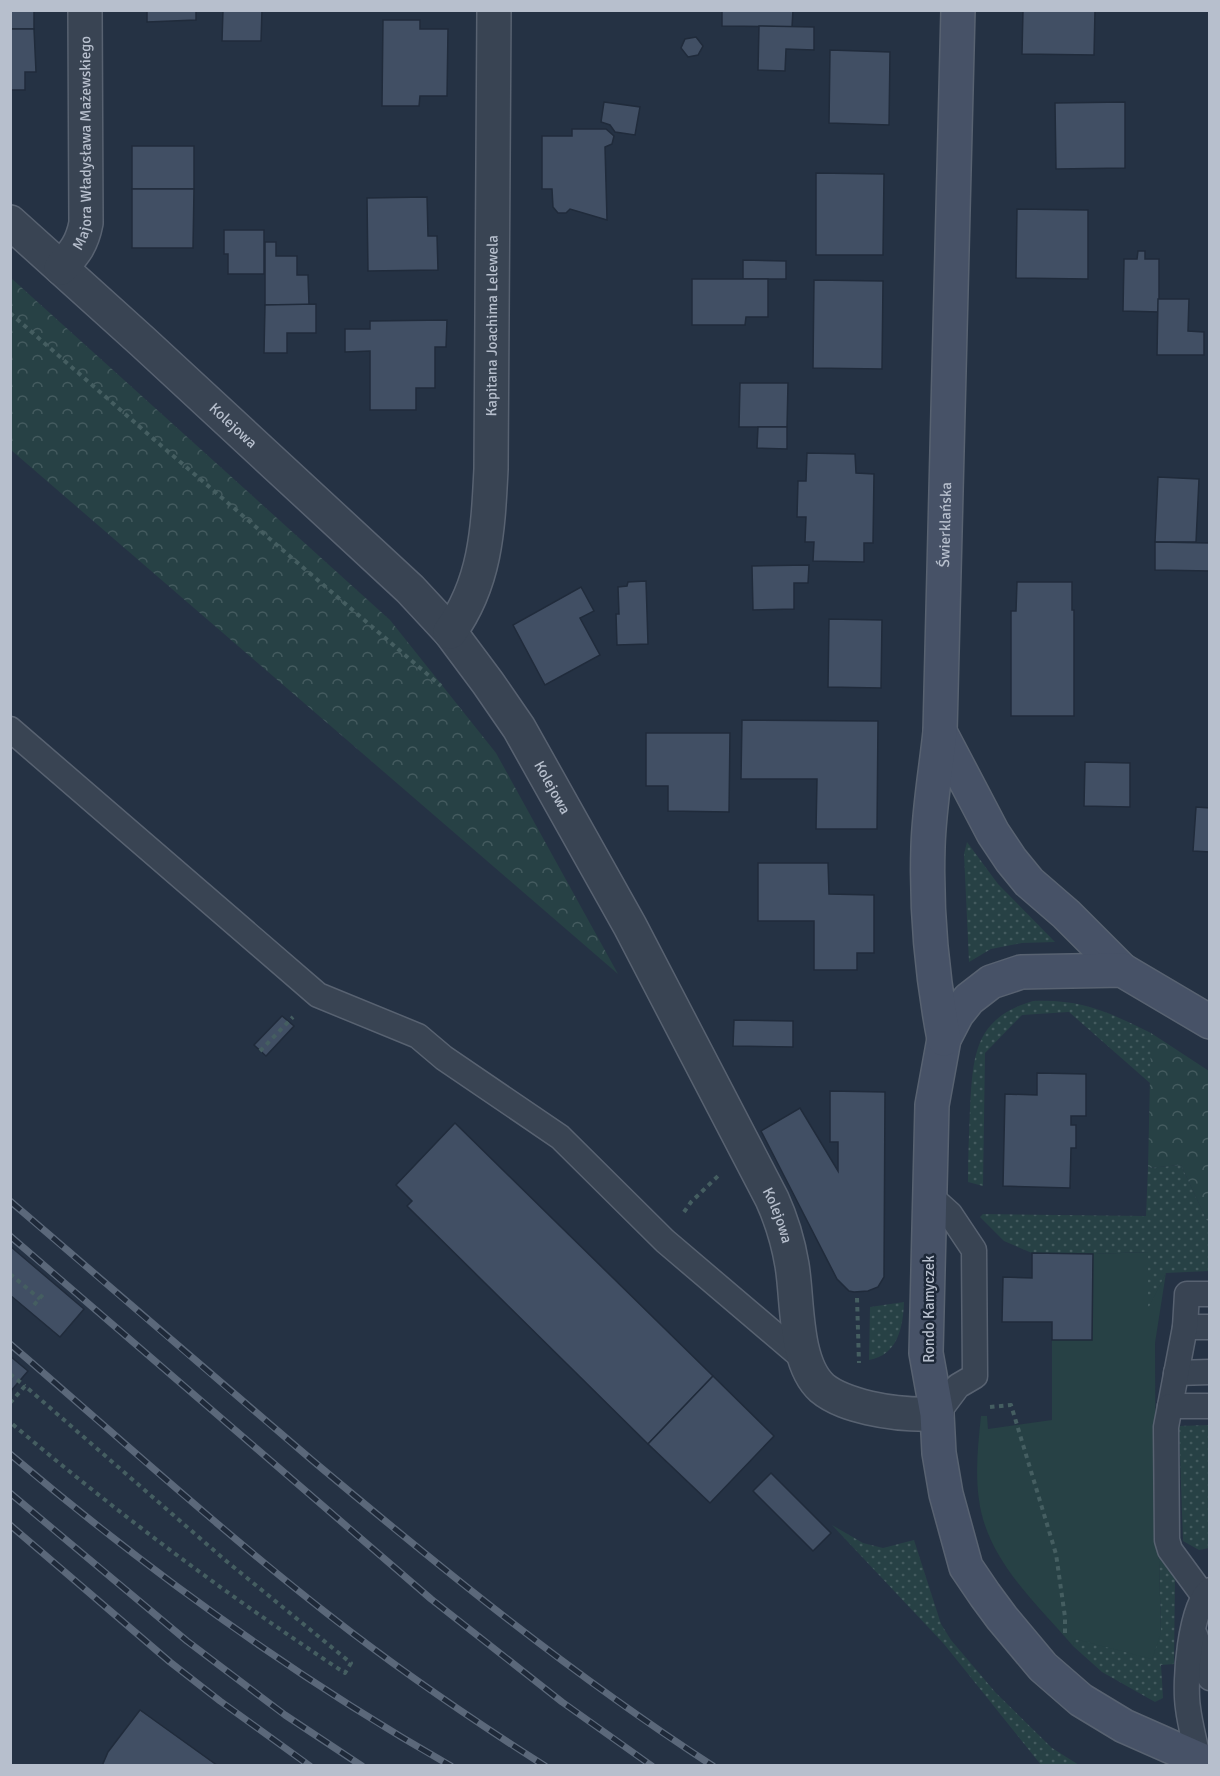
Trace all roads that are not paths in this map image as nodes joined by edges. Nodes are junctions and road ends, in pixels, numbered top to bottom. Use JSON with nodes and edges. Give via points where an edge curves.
{"nodes":[{"id":1,"x":86,"y":10,"type":"edge"},
{"id":2,"x":494,"y":10,"type":"edge"},
{"id":3,"x":958,"y":10,"type":"edge"},
{"id":4,"x":10,"y":222,"type":"edge"},
{"id":5,"x":61,"y":268,"type":"junction"},
{"id":6,"x":450,"y":632,"type":"junction"},
{"id":7,"x":10,"y":729,"type":"edge"},
{"id":8,"x":940,"y":732,"type":"junction"},
{"id":9,"x":1122,"y":970,"type":"junction"},
{"id":10,"x":1209,"y":1022,"type":"edge"},
{"id":11,"x":944,"y":1039,"type":"junction"},
{"id":12,"x":930,"y":1196,"type":"junction"},
{"id":13,"x":1209,"y":1294,"type":"edge"},
{"id":14,"x":1185,"y":1327,"type":"junction"},
{"id":15,"x":1209,"y":1327,"type":"edge"},
{"id":16,"x":806,"y":1361,"type":"junction"},
{"id":17,"x":1209,"y":1372,"type":"edge"},
{"id":18,"x":1176,"y":1373,"type":"junction"},
{"id":19,"x":1170,"y":1406,"type":"junction"},
{"id":20,"x":1209,"y":1406,"type":"edge"},
{"id":21,"x":938,"y":1414,"type":"junction"},
{"id":22,"x":1206,"y":1592,"type":"edge"},
{"id":23,"x":1193,"y":1630,"type":"junction"},
{"id":24,"x":1209,"y":1678,"type":"edge"},
{"id":25,"x":1204,"y":1761,"type":"edge"}],
"edges":[{"from":1,"to":5,"type":"street","name":"Majora Władysława Mażewskiego","via":[[86,223],[83,239]]},
{"from":2,"to":6,"type":"street","name":"Kapitana Joachima Lelewela","via":[[489,509],[479,575]]},
{"from":3,"to":8,"type":"main road","name":"Świerklańska"},
{"from":4,"to":5,"type":"street","name":"Kolejowa"},
{"from":5,"to":6,"type":"street","name":"Kolejowa","via":[[410,589]]},
{"from":6,"to":16,"type":"street","name":"Kolejowa","via":[[519,728],[630,926],[772,1199],[785,1232]]},
{"from":7,"to":16,"type":"lane","via":[[318,995],[418,1036],[560,1137],[665,1241]]},
{"from":8,"to":9,"type":"main road","via":[[1011,860]]},
{"from":8,"to":11,"type":"main road","name":"Świerklańska","via":[[928,846],[933,960]]},
{"from":9,"to":10,"type":"main road"},
{"from":9,"to":11,"type":"main road","name":"Rondo Kamyczek","via":[[1036,970],[998,979],[969,999]]},
{"from":11,"to":12,"type":"main road","name":"Rondo Kamyczek","via":[[932,1105]]},
{"from":12,"to":21,"type":"main road","name":"Rondo Kamyczek","via":[[926,1353]]},
{"from":12,"to":21,"type":"lane","via":[[950,1214],[974,1250],[975,1376],[958,1386]]},
{"from":13,"to":14,"type":"lane","via":[[1187,1294]]},
{"from":14,"to":15,"type":"lane"},
{"from":14,"to":18,"type":"lane"},
{"from":16,"to":21,"type":"street","name":"Kolejowa","via":[[813,1378],[834,1396],[859,1406],[897,1413]]},
{"from":17,"to":18,"type":"lane"},
{"from":18,"to":19,"type":"lane"},
{"from":19,"to":20,"type":"lane"},
{"from":19,"to":22,"type":"lane","via":[[1166,1427],[1167,1540],[1170,1550]]},
{"from":21,"to":25,"type":"main road","name":"Rondo Kamyczek","via":[[945,1494],[966,1567],[1002,1618],[1043,1667],[1081,1700],[1124,1726]]},
{"from":22,"to":23,"type":"lane"},
{"from":23,"to":24,"type":"lane"},
{"from":23,"to":25,"type":"lane","via":[[1186,1683],[1188,1710]]}]}
